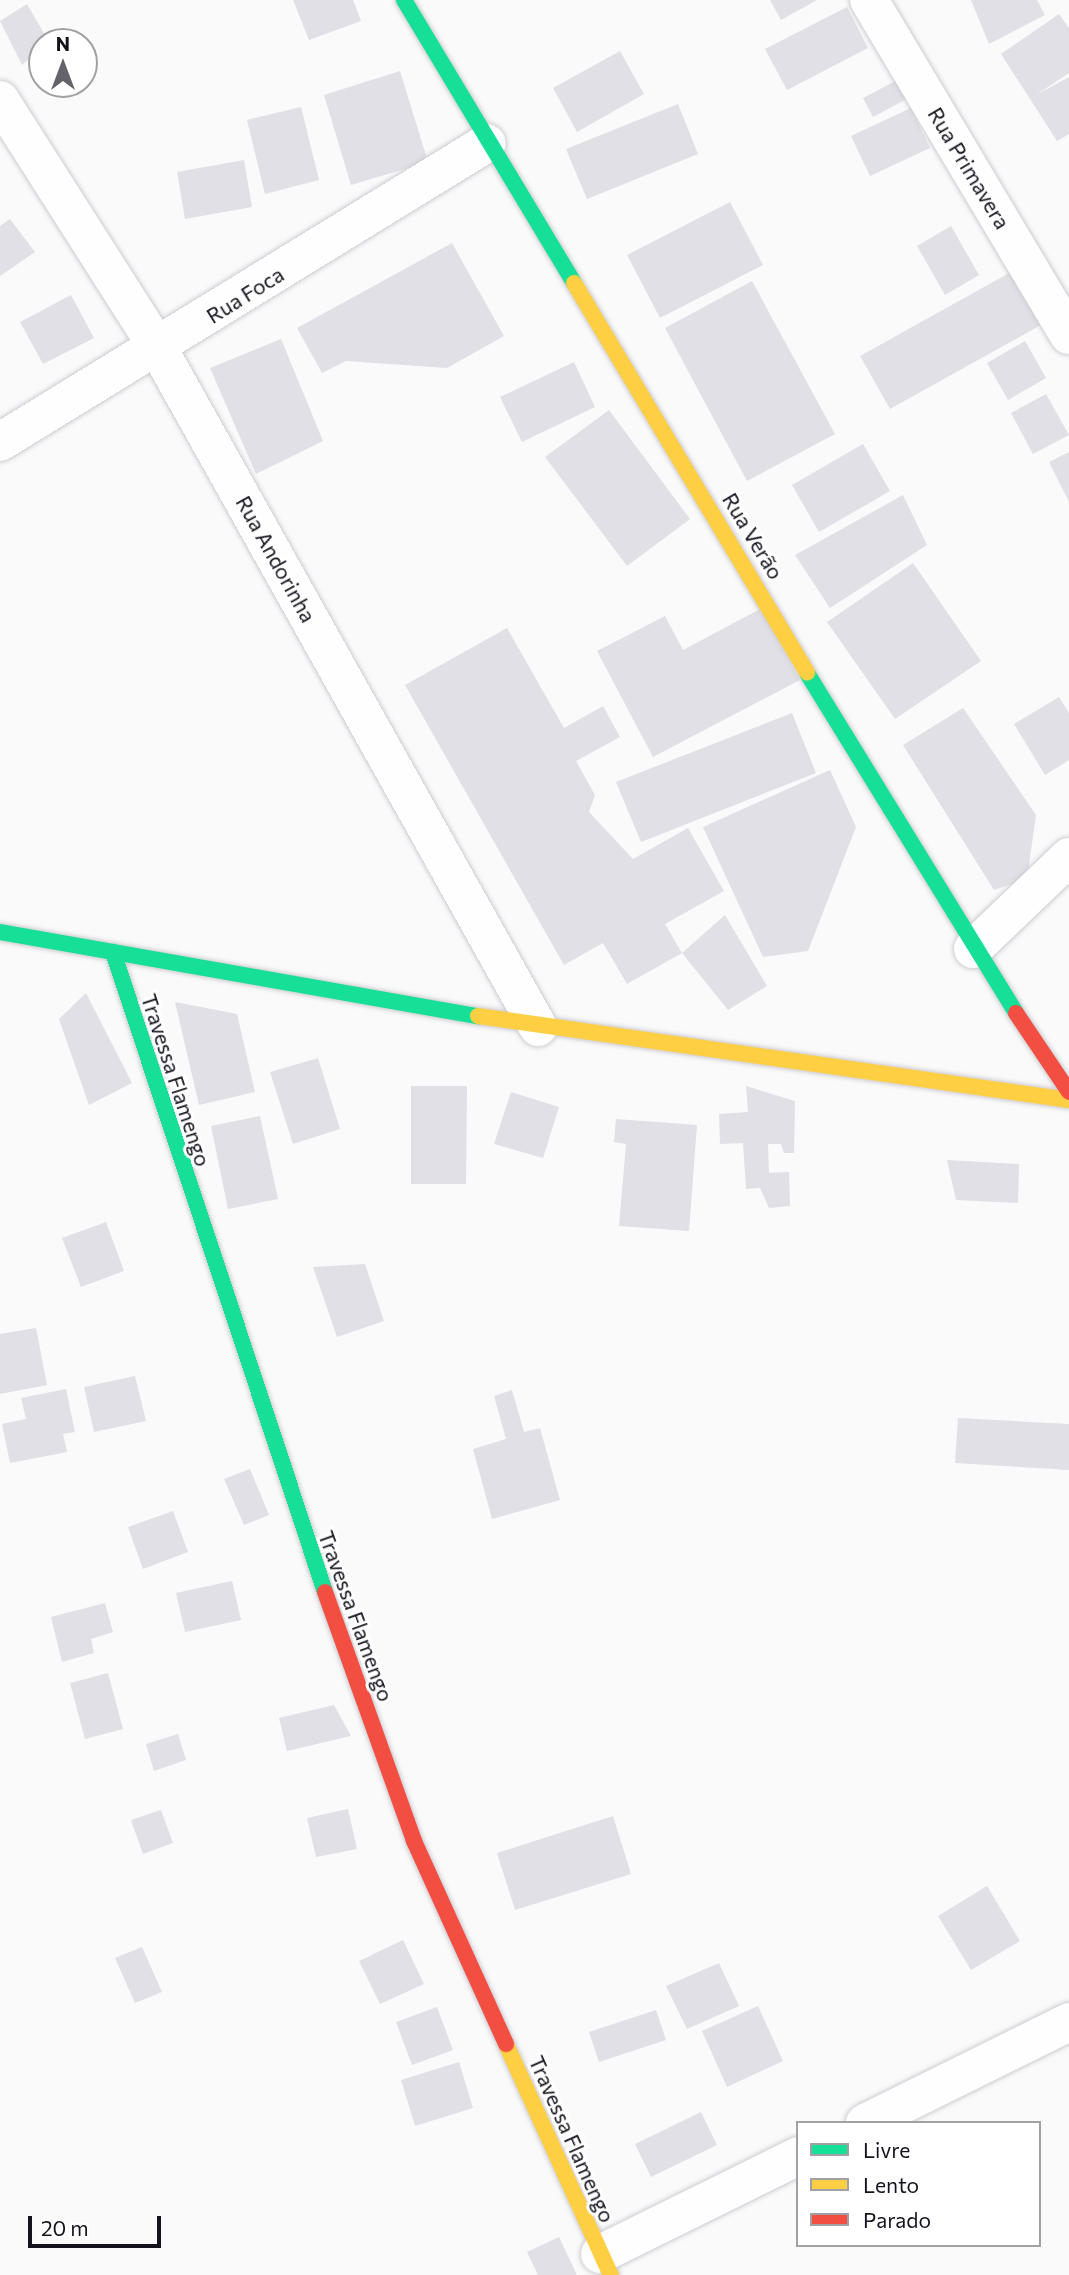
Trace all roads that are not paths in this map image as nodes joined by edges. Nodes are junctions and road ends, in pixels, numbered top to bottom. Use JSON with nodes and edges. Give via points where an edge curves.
{"nodes":[{"id":1,"x":404,"y":0,"type":"edge"},
{"id":2,"x":869,"y":0,"type":"edge"},
{"id":3,"x":0,"y":100,"type":"edge"},
{"id":4,"x":487,"y":143,"type":"junction"},
{"id":5,"x":1069,"y":335,"type":"edge"},
{"id":6,"x":159,"y":350,"type":"junction"},
{"id":7,"x":0,"y":442,"type":"edge"},
{"id":8,"x":1069,"y":858,"type":"edge"},
{"id":9,"x":0,"y":932,"type":"edge"},
{"id":10,"x":974,"y":948,"type":"junction"},
{"id":11,"x":113,"y":952,"type":"junction"},
{"id":12,"x":538,"y":1027,"type":"junction"},
{"id":13,"x":1069,"y":1092,"type":"edge"},
{"id":14,"x":1069,"y":1100,"type":"edge"},
{"id":15,"x":1069,"y":2022,"type":"edge"},
{"id":16,"x":868,"y":2121,"type":"edge"},
{"id":17,"x":796,"y":2157,"type":"edge"},
{"id":18,"x":606,"y":2264,"type":"edge"}],
"edges":[{"from":1,"to":4,"type":"street","name":"Rua Verão"},
{"from":2,"to":5,"type":"street","name":"Rua Primavera"},
{"from":3,"to":6,"type":"street","name":"Rua Andorinha"},
{"from":4,"to":6,"type":"street","name":"Rua Foca"},
{"from":4,"to":10,"type":"street","name":"Rua Verão"},
{"from":6,"to":7,"type":"street","name":"Rua Foca"},
{"from":6,"to":12,"type":"street","name":"Rua Andorinha"},
{"from":8,"to":10,"type":"street"},
{"from":9,"to":11,"type":"street"},
{"from":10,"to":13,"type":"street","name":"Rua Verão"},
{"from":11,"to":12,"type":"street"},
{"from":11,"to":18,"type":"street","name":"Travessa Flamengo","via":[[267,1431],[414,1840]]},
{"from":12,"to":14,"type":"street"},
{"from":15,"to":16,"type":"street"},
{"from":17,"to":18,"type":"street"}]}
